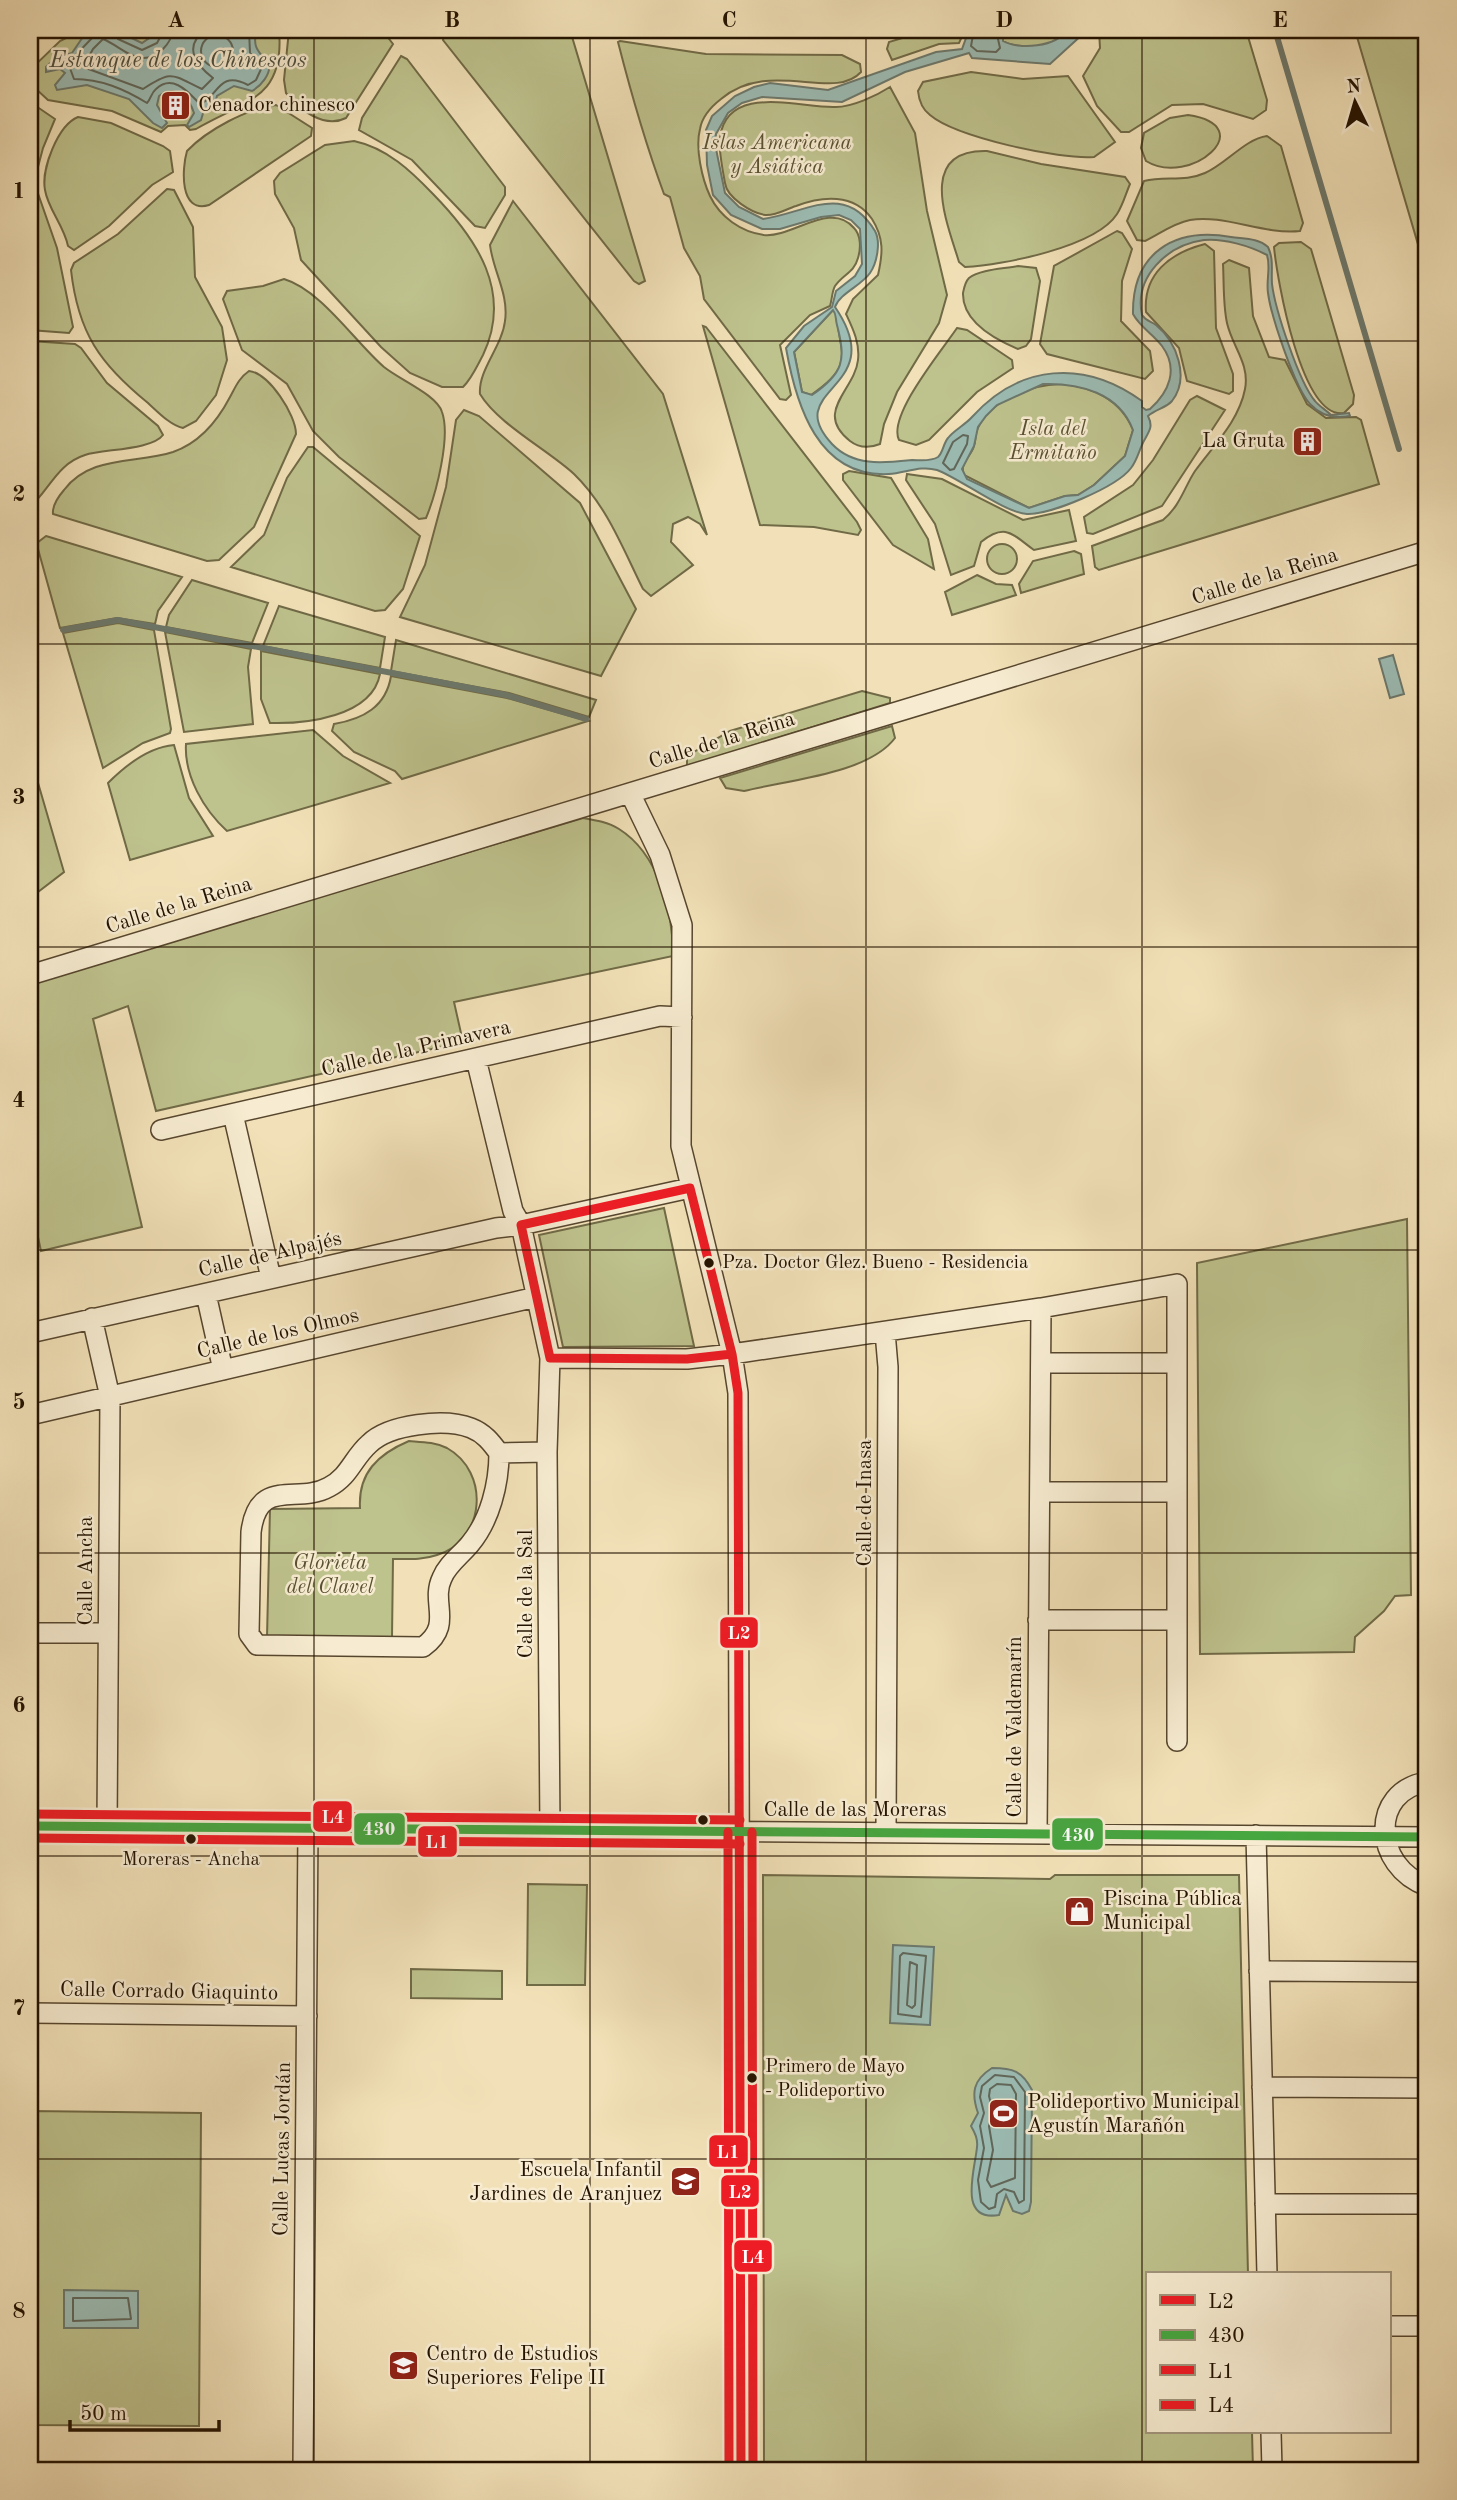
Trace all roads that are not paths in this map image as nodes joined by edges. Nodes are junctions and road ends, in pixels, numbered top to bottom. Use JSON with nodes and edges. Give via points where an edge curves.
{"nodes":[{"id":1,"x":1427,"y":551,"type":"edge"},
{"id":2,"x":630,"y":793,"type":"junction"},
{"id":3,"x":30,"y":975,"type":"edge"},
{"id":4,"x":682,"y":1017,"type":"junction"},
{"id":5,"x":477,"y":1059,"type":"junction"},
{"id":6,"x":233,"y":1114,"type":"junction"},
{"id":7,"x":161,"y":1130,"type":"dead end"},
{"id":8,"x":690,"y":1188,"type":"junction"},
{"id":9,"x":521,"y":1226,"type":"junction"},
{"id":10,"x":271,"y":1278,"type":"junction"},
{"id":11,"x":206,"y":1294,"type":"junction"},
{"id":12,"x":536,"y":1297,"type":"junction"},
{"id":13,"x":1041,"y":1308,"type":"junction"},
{"id":14,"x":92,"y":1318,"type":"junction"},
{"id":15,"x":885,"y":1332,"type":"junction"},
{"id":16,"x":30,"y":1333,"type":"edge"},
{"id":17,"x":732,"y":1354,"type":"junction"},
{"id":18,"x":550,"y":1358,"type":"junction"},
{"id":19,"x":1041,"y":1363,"type":"junction"},
{"id":20,"x":1177,"y":1363,"type":"junction"},
{"id":21,"x":223,"y":1370,"type":"junction"},
{"id":22,"x":110,"y":1396,"type":"junction"},
{"id":23,"x":30,"y":1415,"type":"edge"},
{"id":24,"x":548,"y":1452,"type":"junction"},
{"id":25,"x":499,"y":1453,"type":"junction"},
{"id":26,"x":1040,"y":1492,"type":"junction"},
{"id":27,"x":1177,"y":1492,"type":"junction"},
{"id":28,"x":1038,"y":1620,"type":"junction"},
{"id":29,"x":1177,"y":1620,"type":"junction"},
{"id":30,"x":30,"y":1633,"type":"edge"},
{"id":31,"x":108,"y":1633,"type":"junction"},
{"id":32,"x":1177,"y":1741,"type":"dead end"},
{"id":33,"x":1427,"y":1782,"type":"edge"},
{"id":34,"x":30,"y":1826,"type":"edge"},
{"id":35,"x":107,"y":1826,"type":"junction"},
{"id":36,"x":308,"y":1828,"type":"junction"},
{"id":37,"x":550,"y":1830,"type":"junction"},
{"id":38,"x":740,"y":1832,"type":"junction"},
{"id":39,"x":886,"y":1832,"type":"junction"},
{"id":40,"x":1037,"y":1834,"type":"junction"},
{"id":41,"x":1256,"y":1835,"type":"junction"},
{"id":42,"x":1427,"y":1837,"type":"edge"},
{"id":43,"x":1385,"y":1838,"type":"junction"},
{"id":44,"x":1427,"y":1886,"type":"edge"},
{"id":45,"x":1259,"y":1971,"type":"junction"},
{"id":46,"x":1427,"y":1972,"type":"edge"},
{"id":47,"x":30,"y":2013,"type":"edge"},
{"id":48,"x":307,"y":2016,"type":"junction"},
{"id":49,"x":1262,"y":2087,"type":"junction"},
{"id":50,"x":1427,"y":2088,"type":"edge"},
{"id":51,"x":1265,"y":2204,"type":"junction"},
{"id":52,"x":1427,"y":2204,"type":"edge"},
{"id":53,"x":1267,"y":2272,"type":"edge"},
{"id":54,"x":1390,"y":2326,"type":"edge"},
{"id":55,"x":1427,"y":2326,"type":"edge"},
{"id":56,"x":1271,"y":2434,"type":"edge"},
{"id":57,"x":303,"y":2470,"type":"edge"},
{"id":58,"x":741,"y":2470,"type":"edge"},
{"id":59,"x":1272,"y":2470,"type":"edge"}],
"edges":[{"from":1,"to":2,"type":"street","name":"Calle de la Reina"},
{"from":2,"to":3,"type":"street","name":"Calle de la Reina"},
{"from":2,"to":4,"type":"street","via":[[660,856],[680,915]]},
{"from":4,"to":5,"type":"street","name":"Calle de la Primavera","via":[[660,1016]]},
{"from":4,"to":8,"type":"street","via":[[681,1146]]},
{"from":5,"to":6,"type":"street","name":"Calle de la Primavera"},
{"from":5,"to":9,"type":"street","via":[[513,1212]]},
{"from":6,"to":7,"type":"street","name":"Calle de la Primavera"},
{"from":6,"to":10,"type":"street"},
{"from":8,"to":9,"type":"street","name":"Calle de Alpajés"},
{"from":8,"to":17,"type":"street"},
{"from":9,"to":10,"type":"street","name":"Calle de Alpajés"},
{"from":9,"to":12,"type":"street","name":"Calle de la Sal"},
{"from":10,"to":11,"type":"street","name":"Calle de Alpajés"},
{"from":11,"to":14,"type":"street","name":"Calle de Alpajés"},
{"from":11,"to":21,"type":"street"},
{"from":12,"to":18,"type":"street","name":"Calle de la Sal"},
{"from":12,"to":21,"type":"street","name":"Calle de los Olmos"},
{"from":13,"to":15,"type":"street"},
{"from":13,"to":19,"type":"street","name":"Calle de Valdemarín"},
{"from":13,"to":20,"type":"street","via":[[1177,1284]]},
{"from":14,"to":16,"type":"street","name":"Calle de Alpajés"},
{"from":14,"to":22,"type":"street","name":"Calle Ancha"},
{"from":15,"to":17,"type":"street"},
{"from":15,"to":39,"type":"street","name":"Calle de Inasa"},
{"from":17,"to":18,"type":"street","via":[[687,1359]]},
{"from":17,"to":38,"type":"street","via":[[738,1392]]},
{"from":18,"to":24,"type":"street","name":"Calle de la Sal"},
{"from":19,"to":20,"type":"street"},
{"from":19,"to":26,"type":"street","name":"Calle de Valdemarín"},
{"from":20,"to":27,"type":"street"},
{"from":21,"to":22,"type":"street","name":"Calle de los Olmos"},
{"from":22,"to":23,"type":"street","name":"Calle de los Olmos"},
{"from":22,"to":31,"type":"street","name":"Calle Ancha"},
{"from":24,"to":25,"type":"street"},
{"from":24,"to":37,"type":"street","name":"Calle de la Sal"},
{"from":25,"to":25,"type":"street","via":[[488,1437],[471,1428],[449,1424],[398,1427],[368,1444],[344,1478],[326,1489],[272,1496],[260,1504],[251,1532],[249,1634],[257,1645],[423,1647],[434,1639],[439,1627],[441,1579],[478,1534],[486,1517],[499,1474]]},
{"from":26,"to":27,"type":"street"},
{"from":26,"to":28,"type":"street","name":"Calle de Valdemarín"},
{"from":27,"to":29,"type":"street"},
{"from":28,"to":29,"type":"street","name":"Calle de Valdemarín"},
{"from":28,"to":40,"type":"street","name":"Calle de Valdemarín"},
{"from":29,"to":32,"type":"street"},
{"from":30,"to":31,"type":"street"},
{"from":31,"to":35,"type":"street","name":"Calle Ancha"},
{"from":33,"to":43,"type":"street","via":[[1406,1791],[1394,1804],[1386,1819]]},
{"from":34,"to":35,"type":"street","name":"Calle de las Moreras"},
{"from":35,"to":36,"type":"street","name":"Calle de las Moreras"},
{"from":36,"to":37,"type":"street","name":"Calle de las Moreras"},
{"from":36,"to":48,"type":"street","name":"Calle Lucas Jordán"},
{"from":37,"to":38,"type":"street","name":"Calle de las Moreras"},
{"from":38,"to":39,"type":"street","name":"Calle de las Moreras"},
{"from":38,"to":58,"type":"street"},
{"from":39,"to":40,"type":"street","name":"Calle de las Moreras"},
{"from":40,"to":41,"type":"street","name":"Calle de las Moreras"},
{"from":41,"to":43,"type":"street","name":"Calle de las Moreras"},
{"from":41,"to":45,"type":"street"},
{"from":42,"to":43,"type":"street","name":"Calle de las Moreras"},
{"from":43,"to":44,"type":"street","via":[[1398,1869]]},
{"from":45,"to":46,"type":"street"},
{"from":45,"to":49,"type":"street"},
{"from":47,"to":48,"type":"street","name":"Calle Corrado Giaquinto"},
{"from":48,"to":57,"type":"street","name":"Calle Lucas Jordán"},
{"from":49,"to":50,"type":"street"},
{"from":49,"to":51,"type":"street"},
{"from":51,"to":52,"type":"street"},
{"from":51,"to":53,"type":"street"},
{"from":54,"to":55,"type":"street"},
{"from":56,"to":59,"type":"street"}]}
